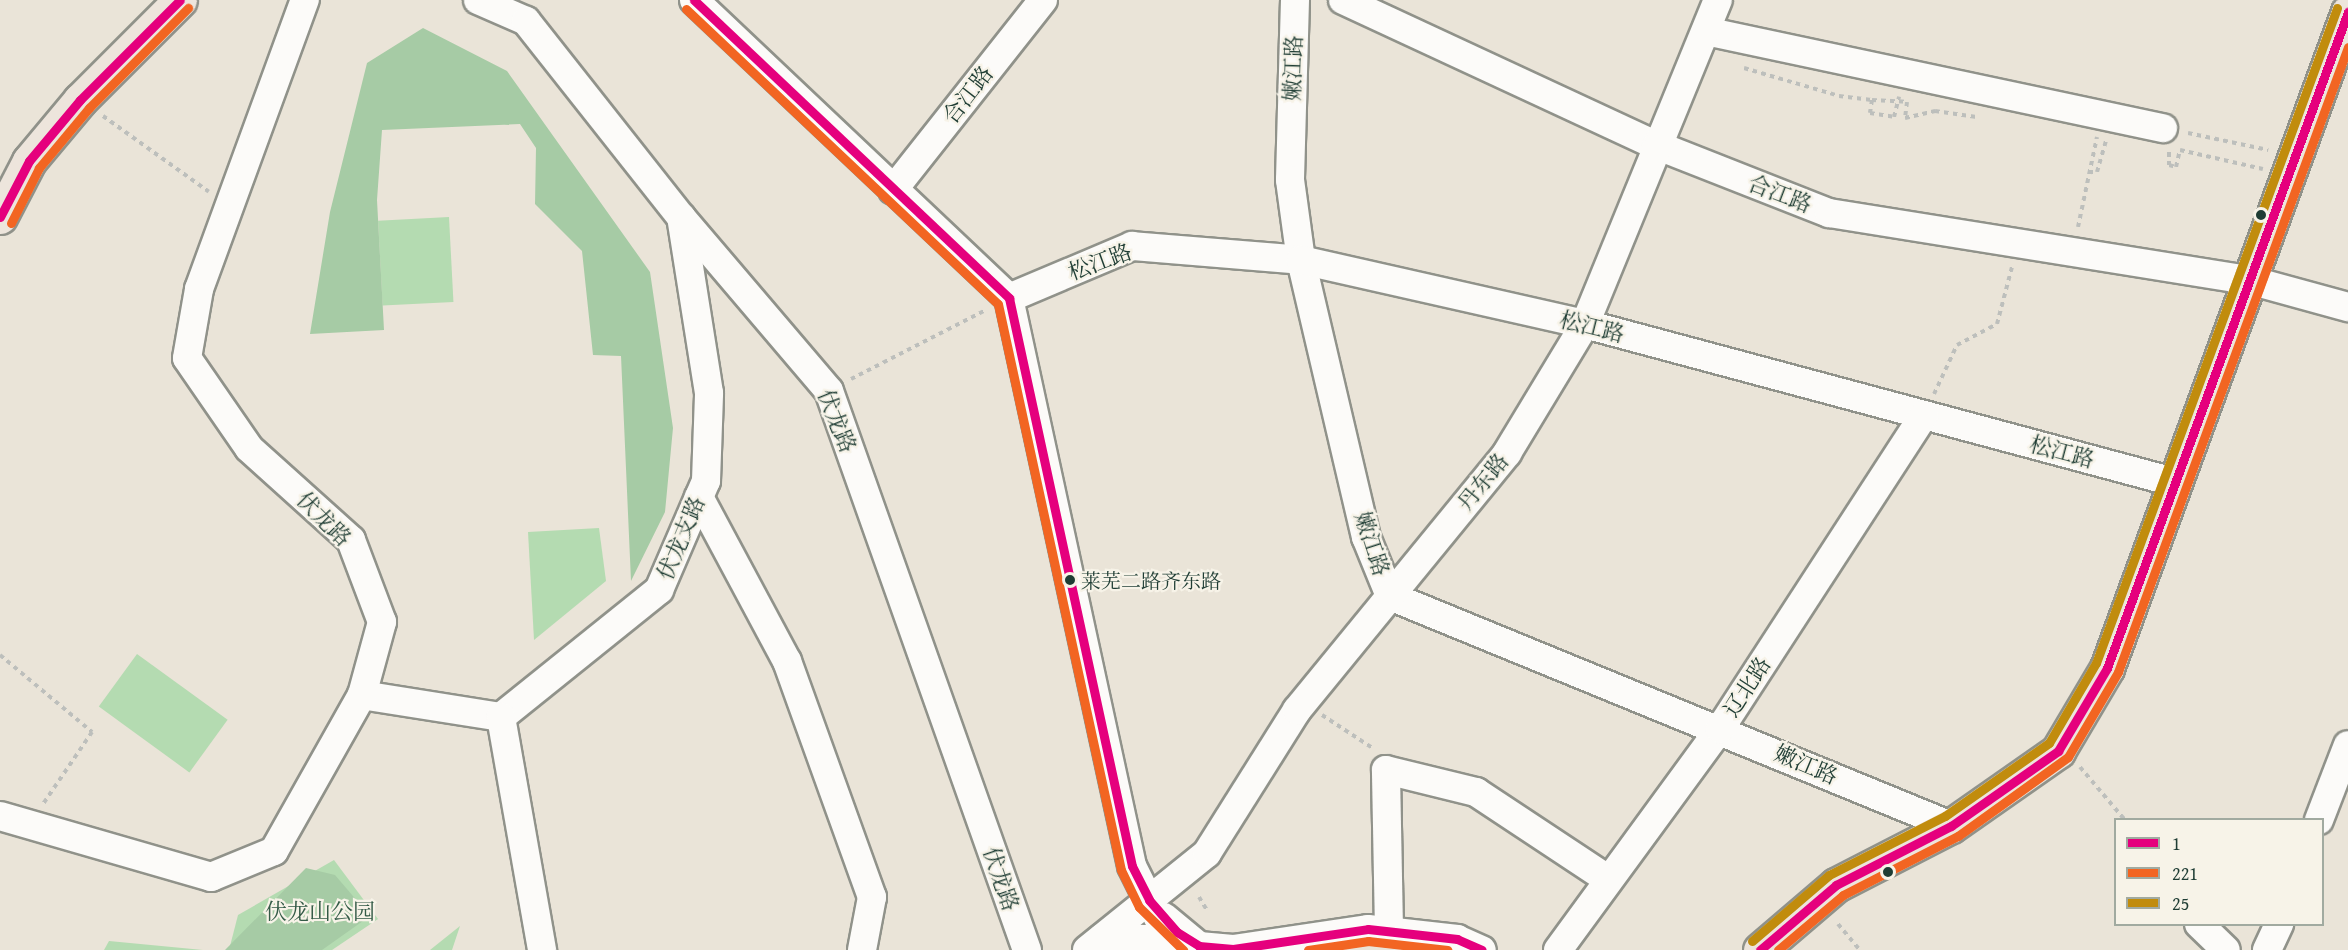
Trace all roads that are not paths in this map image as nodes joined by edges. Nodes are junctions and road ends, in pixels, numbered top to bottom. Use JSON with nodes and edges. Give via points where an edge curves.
{"nodes":[{"id":1,"x":180,"y":0,"type":"edge"},
{"id":2,"x":305,"y":0,"type":"edge"},
{"id":3,"x":478,"y":0,"type":"edge"},
{"id":4,"x":694,"y":0,"type":"edge"},
{"id":5,"x":1043,"y":0,"type":"edge"},
{"id":6,"x":1295,"y":0,"type":"edge"},
{"id":7,"x":1343,"y":0,"type":"edge"},
{"id":8,"x":1718,"y":0,"type":"edge"},
{"id":9,"x":2348,"y":12,"type":"edge"},
{"id":10,"x":1715,"y":33,"type":"dead end"},
{"id":11,"x":2168,"y":141,"type":"road end"},
{"id":12,"x":1656,"y":145,"type":"junction"},
{"id":13,"x":893,"y":190,"type":"junction"},
{"id":14,"x":0,"y":217,"type":"edge"},
{"id":15,"x":681,"y":217,"type":"junction"},
{"id":16,"x":1301,"y":260,"type":"junction"},
{"id":17,"x":2249,"y":280,"type":"junction"},
{"id":18,"x":1000,"y":303,"type":"junction"},
{"id":19,"x":2348,"y":307,"type":"edge"},
{"id":20,"x":1584,"y":324,"type":"junction"},
{"id":21,"x":1927,"y":410,"type":"junction"},
{"id":22,"x":2174,"y":482,"type":"junction"},
{"id":23,"x":699,"y":497,"type":"junction"},
{"id":24,"x":1390,"y":596,"type":"junction"},
{"id":25,"x":362,"y":695,"type":"junction"},
{"id":26,"x":501,"y":717,"type":"junction"},
{"id":27,"x":1720,"y":729,"type":"junction"},
{"id":28,"x":2348,"y":745,"type":"edge"},
{"id":29,"x":2332,"y":805,"type":"edge"},
{"id":30,"x":0,"y":816,"type":"edge"},
{"id":31,"x":1951,"y":826,"type":"junction"},
{"id":32,"x":1610,"y":880,"type":"junction"},
{"id":33,"x":1149,"y":900,"type":"junction"},
{"id":34,"x":2201,"y":926,"type":"edge"},
{"id":35,"x":1389,"y":930,"type":"junction"},
{"id":36,"x":1094,"y":944,"type":"edge"},
{"id":37,"x":542,"y":950,"type":"edge"},
{"id":38,"x":862,"y":950,"type":"edge"},
{"id":39,"x":1027,"y":950,"type":"edge"},
{"id":40,"x":1158,"y":950,"type":"edge"},
{"id":41,"x":1174,"y":950,"type":"edge"},
{"id":42,"x":1231,"y":950,"type":"edge"},
{"id":43,"x":1482,"y":950,"type":"edge"},
{"id":44,"x":1558,"y":950,"type":"edge"},
{"id":45,"x":1760,"y":950,"type":"edge"},
{"id":46,"x":2226,"y":950,"type":"edge"}],
"edges":[{"from":1,"to":14,"type":"main road","via":[[80,100],[29,161]]},
{"from":2,"to":25,"type":"street","name":"伏龙路","via":[[199,289],[187,358],[249,448],[351,540],[382,622]]},
{"from":3,"to":15,"type":"street","name":"伏龙路","via":[[526,21]]},
{"from":4,"to":13,"type":"street"},
{"from":5,"to":13,"type":"street","name":"合江路"},
{"from":6,"to":16,"type":"street","name":"嫩江路","via":[[1290,180]]},
{"from":7,"to":12,"type":"street","name":"合江路"},
{"from":8,"to":12,"type":"street","name":"丹东路"},
{"from":9,"to":17,"type":"main road"},
{"from":10,"to":11,"type":"street"},
{"from":12,"to":17,"type":"street","name":"合江路","via":[[1829,213]]},
{"from":12,"to":20,"type":"street","name":"丹东路"},
{"from":13,"to":18,"type":"street"},
{"from":15,"to":23,"type":"street","name":"伏龙支路","via":[[709,393],[706,481]]},
{"from":15,"to":39,"type":"street","name":"伏龙路","via":[[829,391]]},
{"from":16,"to":18,"type":"street","name":"松江路","via":[[1132,246]]},
{"from":16,"to":20,"type":"street","name":"松江路"},
{"from":16,"to":24,"type":"street","name":"嫩江路","via":[[1366,537]]},
{"from":17,"to":19,"type":"street","name":"合江路"},
{"from":17,"to":22,"type":"main road"},
{"from":18,"to":33,"type":"street","via":[[1132,866]]},
{"from":20,"to":21,"type":"street","name":"松江路"},
{"from":20,"to":24,"type":"street","name":"丹东路","via":[[1507,453]]},
{"from":21,"to":22,"type":"street","name":"松江路"},
{"from":21,"to":27,"type":"street","name":"辽北路"},
{"from":22,"to":31,"type":"main road","via":[[2107,668],[2058,751]]},
{"from":23,"to":26,"type":"street","name":"伏龙支路","via":[[658,590]]},
{"from":23,"to":38,"type":"street","via":[[787,662],[872,897]]},
{"from":24,"to":27,"type":"street","name":"嫩江路"},
{"from":24,"to":33,"type":"street","name":"丹东路","via":[[1298,710],[1227,828],[1207,853]]},
{"from":25,"to":26,"type":"street"},
{"from":25,"to":30,"type":"street","name":"伏龙路","via":[[274,851],[211,877]]},
{"from":26,"to":37,"type":"street"},
{"from":27,"to":31,"type":"street","name":"嫩江路"},
{"from":27,"to":32,"type":"street","name":"辽北路"},
{"from":28,"to":29,"type":"street"},
{"from":31,"to":45,"type":"main road","via":[[1836,885]]},
{"from":32,"to":35,"type":"street","via":[[1476,792],[1386,770]]},
{"from":32,"to":44,"type":"street","name":"辽北路"},
{"from":33,"to":36,"type":"street","name":"丹东路"},
{"from":33,"to":41,"type":"street"},
{"from":33,"to":42,"type":"street","via":[[1177,932],[1199,946]]},
{"from":34,"to":46,"type":"street"},
{"from":35,"to":42,"type":"street"},
{"from":35,"to":43,"type":"street","via":[[1457,939]]},
{"from":36,"to":40,"type":"street","via":[[1146,939]]}]}
